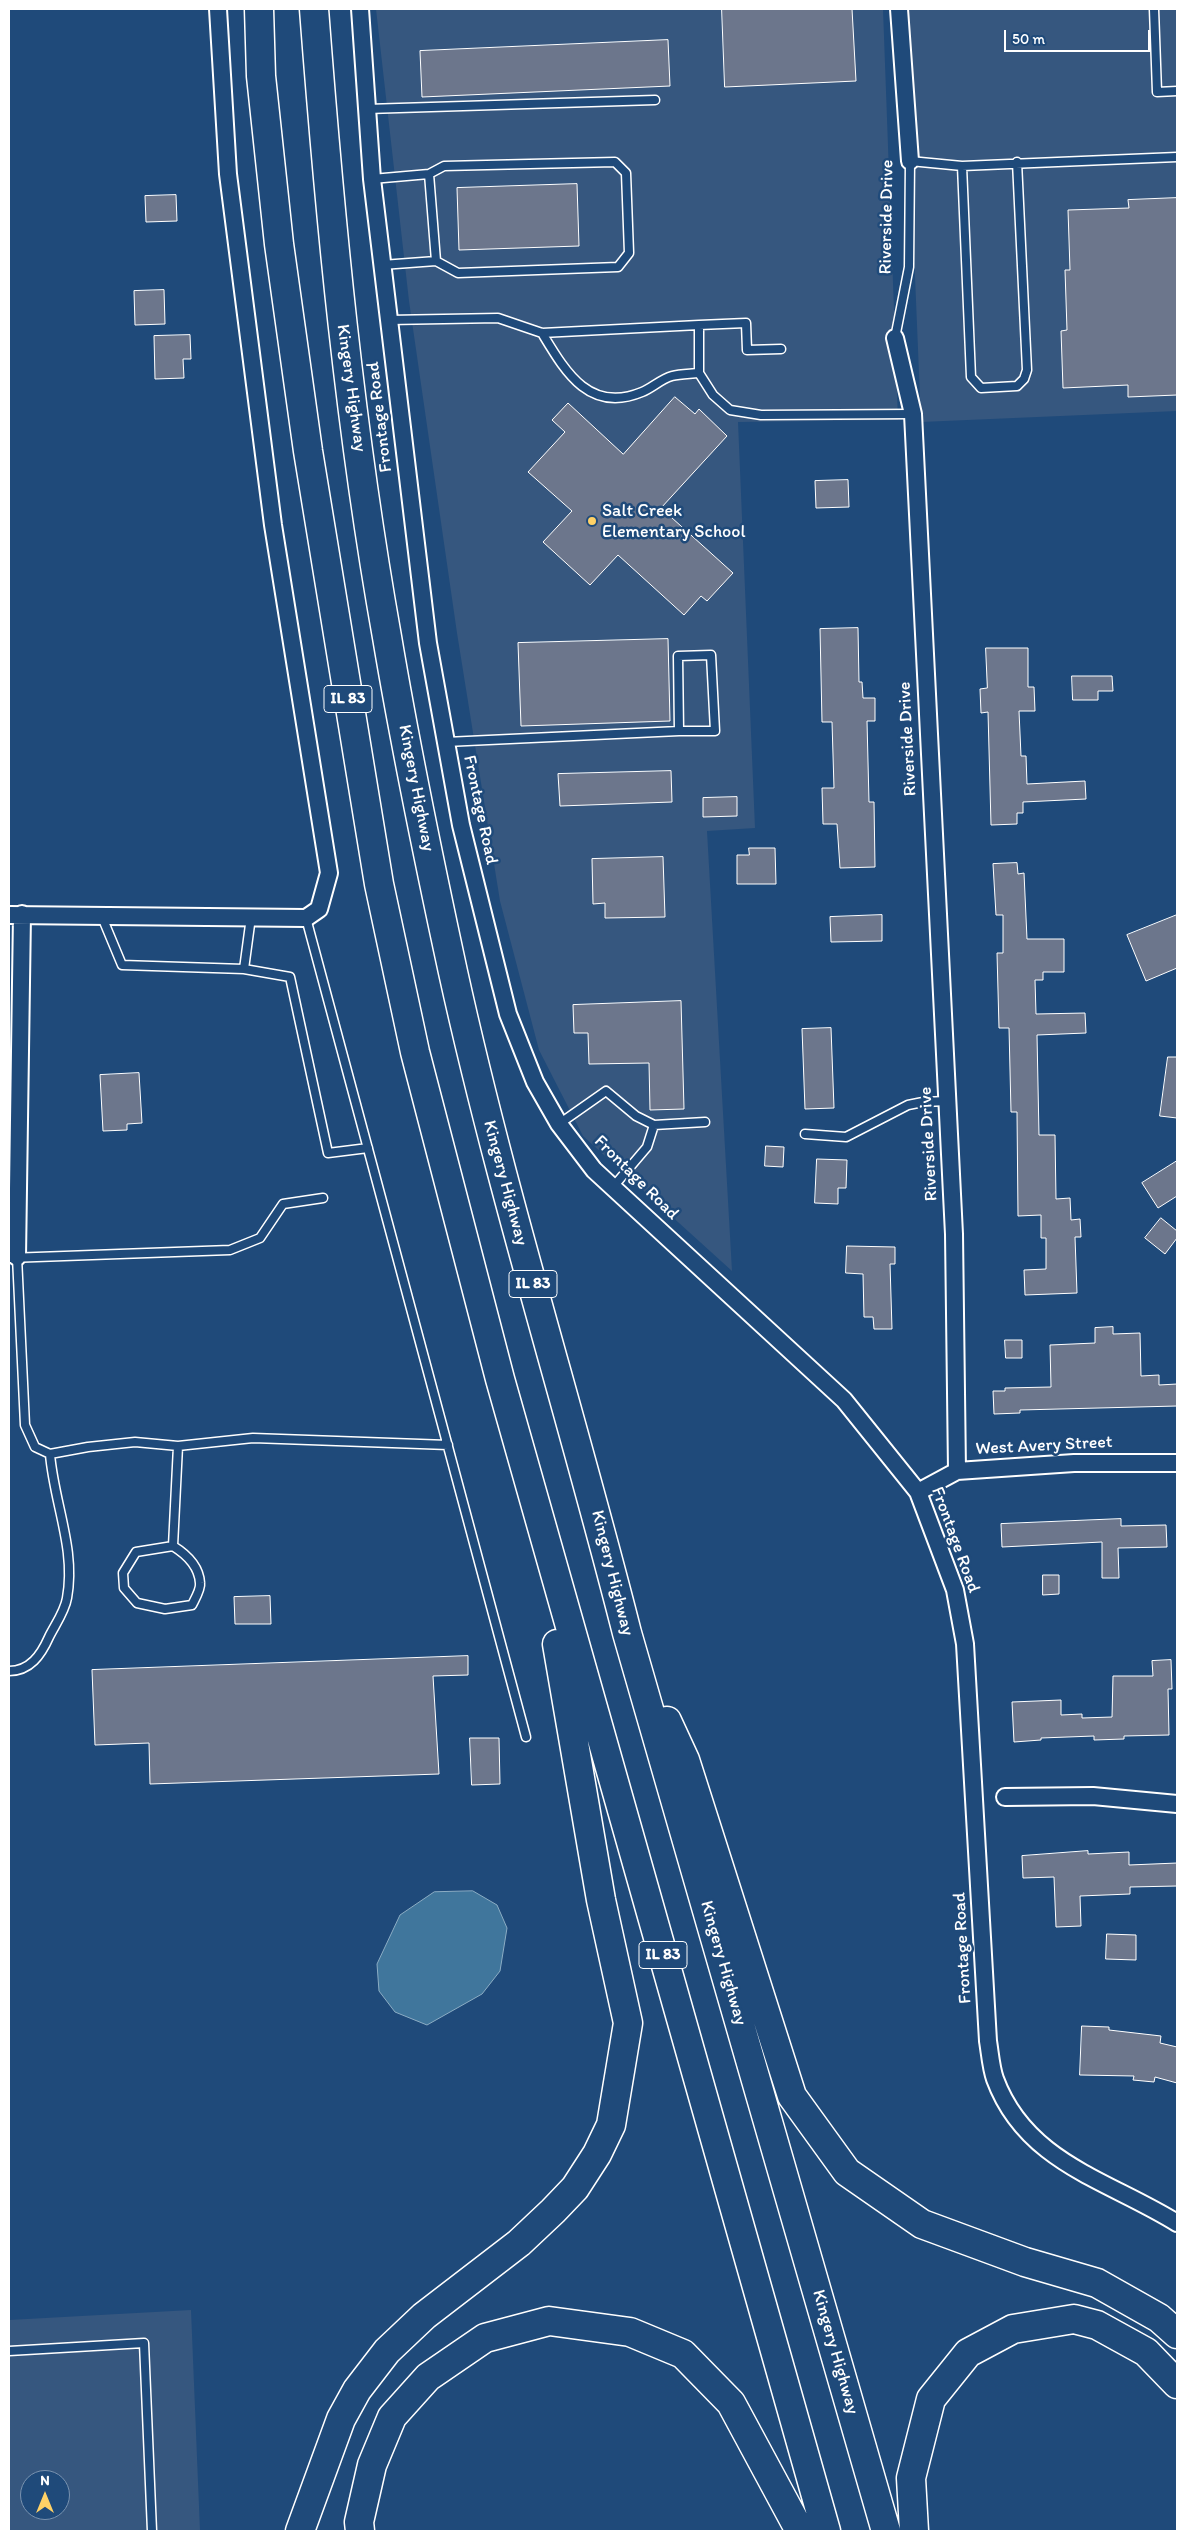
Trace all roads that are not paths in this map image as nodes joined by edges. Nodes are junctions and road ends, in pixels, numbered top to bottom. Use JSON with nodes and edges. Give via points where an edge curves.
{"nodes":[{"id":1,"x":218,"y":9,"type":"edge"},
{"id":2,"x":259,"y":9,"type":"edge"},
{"id":3,"x":314,"y":9,"type":"edge"},
{"id":4,"x":360,"y":9,"type":"edge"},
{"id":5,"x":899,"y":9,"type":"edge"},
{"id":6,"x":1154,"y":9,"type":"edge"},
{"id":7,"x":1177,"y":91,"type":"edge"},
{"id":8,"x":655,"y":100,"type":"dead end"},
{"id":9,"x":366,"y":109,"type":"junction"},
{"id":10,"x":1177,"y":157,"type":"edge"},
{"id":11,"x":910,"y":161,"type":"junction"},
{"id":12,"x":1017,"y":162,"type":"junction"},
{"id":13,"x":962,"y":166,"type":"junction"},
{"id":14,"x":429,"y":174,"type":"junction"},
{"id":15,"x":372,"y":179,"type":"junction"},
{"id":16,"x":436,"y":261,"type":"junction"},
{"id":17,"x":382,"y":264,"type":"junction"},
{"id":18,"x":389,"y":320,"type":"junction"},
{"id":19,"x":699,"y":325,"type":"junction"},
{"id":20,"x":542,"y":333,"type":"junction"},
{"id":21,"x":895,"y":338,"type":"joint"},
{"id":22,"x":781,"y":349,"type":"dead end"},
{"id":23,"x":699,"y":373,"type":"junction"},
{"id":24,"x":913,"y":414,"type":"junction"},
{"id":25,"x":679,"y":730,"type":"junction"},
{"id":26,"x":446,"y":742,"type":"junction"},
{"id":27,"x":15,"y":914,"type":"edge"},
{"id":28,"x":101,"y":915,"type":"junction"},
{"id":29,"x":251,"y":917,"type":"junction"},
{"id":30,"x":306,"y":918,"type":"junction"},
{"id":31,"x":244,"y":969,"type":"junction"},
{"id":32,"x":946,"y":1101,"type":"junction"},
{"id":33,"x":705,"y":1122,"type":"dead end"},
{"id":34,"x":559,"y":1124,"type":"junction"},
{"id":35,"x":654,"y":1124,"type":"junction"},
{"id":36,"x":805,"y":1134,"type":"dead end"},
{"id":37,"x":368,"y":1148,"type":"junction"},
{"id":38,"x":613,"y":1187,"type":"junction"},
{"id":39,"x":323,"y":1198,"type":"dead end"},
{"id":40,"x":13,"y":1257,"type":"edge"},
{"id":41,"x":500,"y":1379,"type":"junction"},
{"id":42,"x":448,"y":1445,"type":"junction"},
{"id":43,"x":178,"y":1446,"type":"junction"},
{"id":44,"x":50,"y":1454,"type":"junction"},
{"id":45,"x":1177,"y":1463,"type":"edge"},
{"id":46,"x":957,"y":1471,"type":"junction"},
{"id":47,"x":918,"y":1492,"type":"junction"},
{"id":48,"x":173,"y":1546,"type":"junction"},
{"id":49,"x":627,"y":1633,"type":"junction"},
{"id":50,"x":9,"y":1671,"type":"edge"},
{"id":51,"x":526,"y":1737,"type":"dead end"},
{"id":52,"x":1005,"y":1797,"type":"dead end"},
{"id":53,"x":1177,"y":1804,"type":"edge"},
{"id":54,"x":1177,"y":2223,"type":"edge"},
{"id":55,"x":1177,"y":2334,"type":"edge"},
{"id":56,"x":9,"y":2351,"type":"edge"},
{"id":57,"x":1177,"y":2384,"type":"edge"},
{"id":58,"x":152,"y":2531,"type":"edge"},
{"id":59,"x":300,"y":2531,"type":"edge"},
{"id":60,"x":360,"y":2531,"type":"edge"},
{"id":61,"x":800,"y":2531,"type":"edge"},
{"id":62,"x":826,"y":2531,"type":"edge"},
{"id":63,"x":886,"y":2531,"type":"edge"},
{"id":64,"x":914,"y":2531,"type":"edge"}],
"edges":[{"from":1,"to":30,"type":"street","via":[[228,174],[273,525],[328,873],[319,909]]},
{"from":2,"to":41,"type":"highway","number":"IL 83","via":[[261,76],[279,244],[358,765],[379,884],[415,1052]]},
{"from":3,"to":49,"type":"highway","name":"Kingery Highway","number":"IL 83","via":[[340,308],[386,634],[411,769],[484,1103],[594,1500]]},
{"from":4,"to":9,"type":"street","name":"Frontage Road"},
{"from":5,"to":11,"type":"street","name":"Riverside Drive"},
{"from":6,"to":7,"type":"lane","via":[[1157,92]]},
{"from":8,"to":9,"type":"lane"},
{"from":9,"to":15,"type":"street","name":"Frontage Road"},
{"from":10,"to":12,"type":"lane"},
{"from":11,"to":13,"type":"lane"},
{"from":11,"to":21,"type":"lane","name":"Riverside Drive","via":[[909,267]]},
{"from":12,"to":13,"type":"lane"},
{"from":12,"to":13,"type":"lane","via":[[1027,370],[1017,386],[981,388],[971,377]]},
{"from":14,"to":15,"type":"lane"},
{"from":14,"to":16,"type":"lane"},
{"from":14,"to":16,"type":"lane","via":[[444,166],[607,162],[615,162],[626,173],[629,253],[618,267],[458,273]]},
{"from":15,"to":17,"type":"street","name":"Frontage Road"},
{"from":16,"to":17,"type":"lane"},
{"from":17,"to":18,"type":"street","name":"Frontage Road"},
{"from":18,"to":20,"type":"lane","via":[[498,318]]},
{"from":18,"to":26,"type":"street","name":"Frontage Road","via":[[428,643]]},
{"from":19,"to":20,"type":"lane"},
{"from":19,"to":22,"type":"lane","via":[[746,324],[747,350]]},
{"from":19,"to":23,"type":"lane"},
{"from":20,"to":23,"type":"lane","via":[[565,371],[589,392],[616,400],[642,392],[672,376]]},
{"from":21,"to":24,"type":"street","name":"Riverside Drive"},
{"from":23,"to":24,"type":"lane","via":[[713,395],[730,410],[761,415]]},
{"from":24,"to":32,"type":"street","name":"Riverside Drive"},
{"from":25,"to":25,"type":"lane","via":[[678,656],[711,655],[715,731]]},
{"from":25,"to":26,"type":"lane"},
{"from":26,"to":34,"type":"street","name":"Frontage Road","via":[[461,825],[508,1014],[535,1082]]},
{"from":27,"to":28,"type":"street"},
{"from":27,"to":40,"type":"street"},
{"from":28,"to":29,"type":"street"},
{"from":28,"to":31,"type":"lane","via":[[122,965]]},
{"from":29,"to":30,"type":"street"},
{"from":29,"to":31,"type":"lane"},
{"from":30,"to":37,"type":"lane"},
{"from":31,"to":37,"type":"lane","via":[[290,977],[328,1153]]},
{"from":32,"to":36,"type":"lane","via":[[908,1105],[846,1137]]},
{"from":32,"to":46,"type":"street","name":"Riverside Drive","via":[[954,1234]]},
{"from":33,"to":35,"type":"lane"},
{"from":34,"to":35,"type":"lane","via":[[606,1091],[636,1116]]},
{"from":34,"to":38,"type":"street","name":"Frontage Road","via":[[594,1170]]},
{"from":35,"to":38,"type":"lane","via":[[647,1147]]},
{"from":37,"to":42,"type":"lane"},
{"from":38,"to":47,"type":"street","name":"Frontage Road","via":[[844,1400]]},
{"from":39,"to":40,"type":"lane","via":[[283,1204],[260,1238],[230,1250]]},
{"from":40,"to":44,"type":"lane","via":[[24,1425],[35,1447]]},
{"from":41,"to":59,"type":"highway","via":[[564,1676],[601,1900],[628,2023],[611,2124],[584,2174],[553,2212],[519,2243],[424,2316],[387,2351],[357,2390],[341,2419]]},
{"from":41,"to":62,"type":"highway","number":"IL 83"},
{"from":42,"to":43,"type":"lane","via":[[253,1438]]},
{"from":42,"to":51,"type":"lane"},
{"from":43,"to":44,"type":"lane","via":[[135,1442]]},
{"from":43,"to":48,"type":"lane"},
{"from":44,"to":50,"type":"lane","via":[[52,1483],[69,1551],[67,1600],[41,1655],[21,1671]]},
{"from":45,"to":46,"type":"street","name":"West Avery Street","via":[[1074,1463]]},
{"from":46,"to":47,"type":"street","name":"West Avery Street"},
{"from":47,"to":54,"type":"street","name":"Frontage Road","via":[[955,1590],[965,1644],[988,2041],[994,2077],[1009,2110],[1034,2139],[1062,2162],[1149,2205]]},
{"from":48,"to":48,"type":"lane","via":[[196,1567],[201,1584],[192,1605],[166,1609],[138,1603],[124,1588],[123,1573],[136,1552]]},
{"from":49,"to":55,"type":"highway","via":[[685,1760],[792,2096],[847,2172],[922,2224],[1025,2262],[1097,2283],[1159,2318]]},
{"from":49,"to":63,"type":"highway","name":"Kingery Highway","number":"IL 83"},
{"from":52,"to":53,"type":"street","via":[[1093,1796]]},
{"from":56,"to":58,"type":"lane","via":[[144,2343]]},
{"from":57,"to":64,"type":"highway","via":[[1146,2352],[1097,2326],[1074,2319],[1012,2329],[968,2353],[931,2399],[910,2478]]},
{"from":60,"to":61,"type":"highway","via":[[359,2522],[372,2465],[392,2417],[428,2377],[485,2338],[549,2321],[630,2332],[683,2354],[731,2403]]}]}
